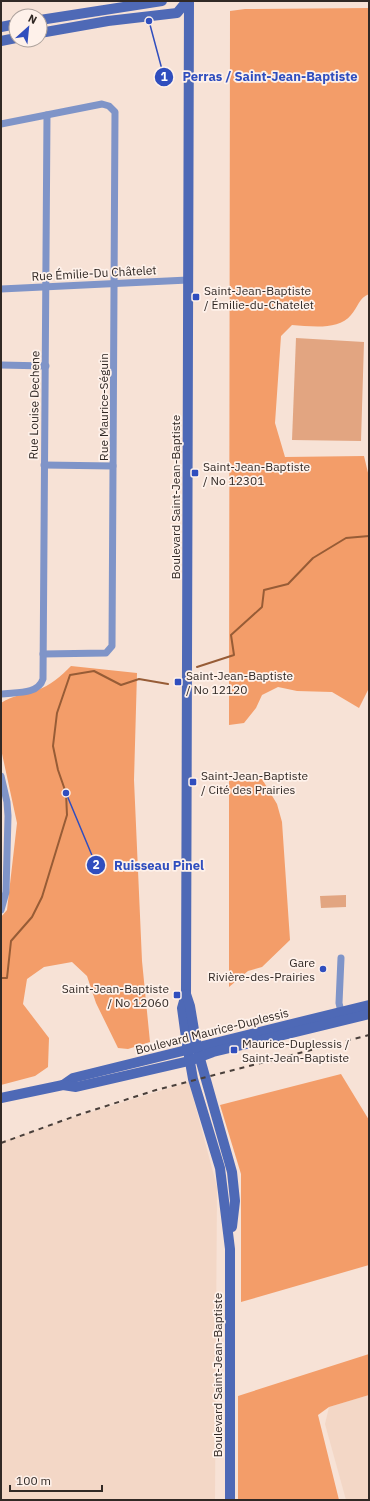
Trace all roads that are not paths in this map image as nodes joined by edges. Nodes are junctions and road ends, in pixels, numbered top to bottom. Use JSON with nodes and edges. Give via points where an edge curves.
{"nodes":[{"id":1,"x":162,"y":1,"type":"edge"},
{"id":2,"x":188,"y":1,"type":"edge"},
{"id":3,"x":107,"y":5,"type":"edge"},
{"id":4,"x":48,"y":18,"type":"edge"},
{"id":5,"x":48,"y":32,"type":"edge"},
{"id":6,"x":47,"y":115,"type":"junction"},
{"id":7,"x":1,"y":124,"type":"edge"},
{"id":8,"x":188,"y":280,"type":"junction"},
{"id":9,"x":114,"y":283,"type":"junction"},
{"id":10,"x":46,"y":287,"type":"junction"},
{"id":11,"x":1,"y":289,"type":"edge"},
{"id":12,"x":1,"y":365,"type":"edge"},
{"id":13,"x":46,"y":366,"type":"junction"},
{"id":14,"x":44,"y":465,"type":"junction"},
{"id":15,"x":113,"y":466,"type":"junction"},
{"id":16,"x":43,"y":654,"type":"junction"},
{"id":17,"x":1,"y":694,"type":"edge"},
{"id":18,"x":1,"y":776,"type":"edge"},
{"id":19,"x":4,"y":845,"type":"edge"},
{"id":20,"x":1,"y":910,"type":"edge"},
{"id":21,"x":341,"y":958,"type":"dead end"},
{"id":22,"x":369,"y":1005,"type":"edge"},
{"id":23,"x":369,"y":1014,"type":"edge"},
{"id":24,"x":342,"y":1016,"type":"junction"},
{"id":25,"x":193,"y":1054,"type":"junction"},
{"id":26,"x":1,"y":1098,"type":"edge"},
{"id":27,"x":230,"y":1500,"type":"edge"}],
"edges":[{"from":1,"to":3,"type":"main road"},
{"from":2,"to":5,"type":"main road","via":[[177,13]]},
{"from":2,"to":8,"type":"main road","name":"Boulevard Saint-Jean-Baptiste"},
{"from":3,"to":4,"type":"main road"},
{"from":6,"to":7,"type":"street"},
{"from":6,"to":9,"type":"street","name":"Rue Maurice-Séguin","via":[[102,104],[110,106],[115,112]]},
{"from":6,"to":10,"type":"street","name":"Rue Louise Dechene"},
{"from":8,"to":9,"type":"street","name":"Rue Émilie-Du Châtelet"},
{"from":8,"to":25,"type":"main road","name":"Boulevard Saint-Jean-Baptiste","via":[[186,994],[182,1008]]},
{"from":9,"to":10,"type":"street","name":"Rue Émilie-Du Châtelet"},
{"from":9,"to":15,"type":"street","name":"Rue Maurice-Séguin"},
{"from":10,"to":11,"type":"street","name":"Rue Émilie-Du Châtelet"},
{"from":10,"to":13,"type":"street","name":"Rue Louise Dechene"},
{"from":12,"to":13,"type":"street"},
{"from":13,"to":14,"type":"street","name":"Rue Louise Dechene"},
{"from":14,"to":15,"type":"street"},
{"from":14,"to":16,"type":"street","name":"Rue Louise Dechene"},
{"from":15,"to":16,"type":"street","name":"Rue Maurice-Séguin","via":[[112,646],[106,654]]},
{"from":16,"to":17,"type":"street","name":"Rue Louise Dechene","via":[[43,679],[40,687]]},
{"from":18,"to":19,"type":"street","via":[[7,802]]},
{"from":19,"to":20,"type":"street","via":[[6,892]]},
{"from":21,"to":24,"type":"street","via":[[339,1003]]},
{"from":22,"to":24,"type":"main road","name":"Boulevard Maurice-Duplessis"},
{"from":23,"to":24,"type":"main road","name":"Boulevard Maurice-Duplessis"},
{"from":24,"to":25,"type":"main road","name":"Boulevard Maurice-Duplessis","via":[[213,1052]]},
{"from":25,"to":26,"type":"main road","name":"Boulevard Maurice-Duplessis","via":[[76,1087],[63,1085]]},
{"from":25,"to":27,"type":"main road","name":"Boulevard Saint-Jean-Baptiste","via":[[193,1080],[220,1168],[230,1250]]}]}
